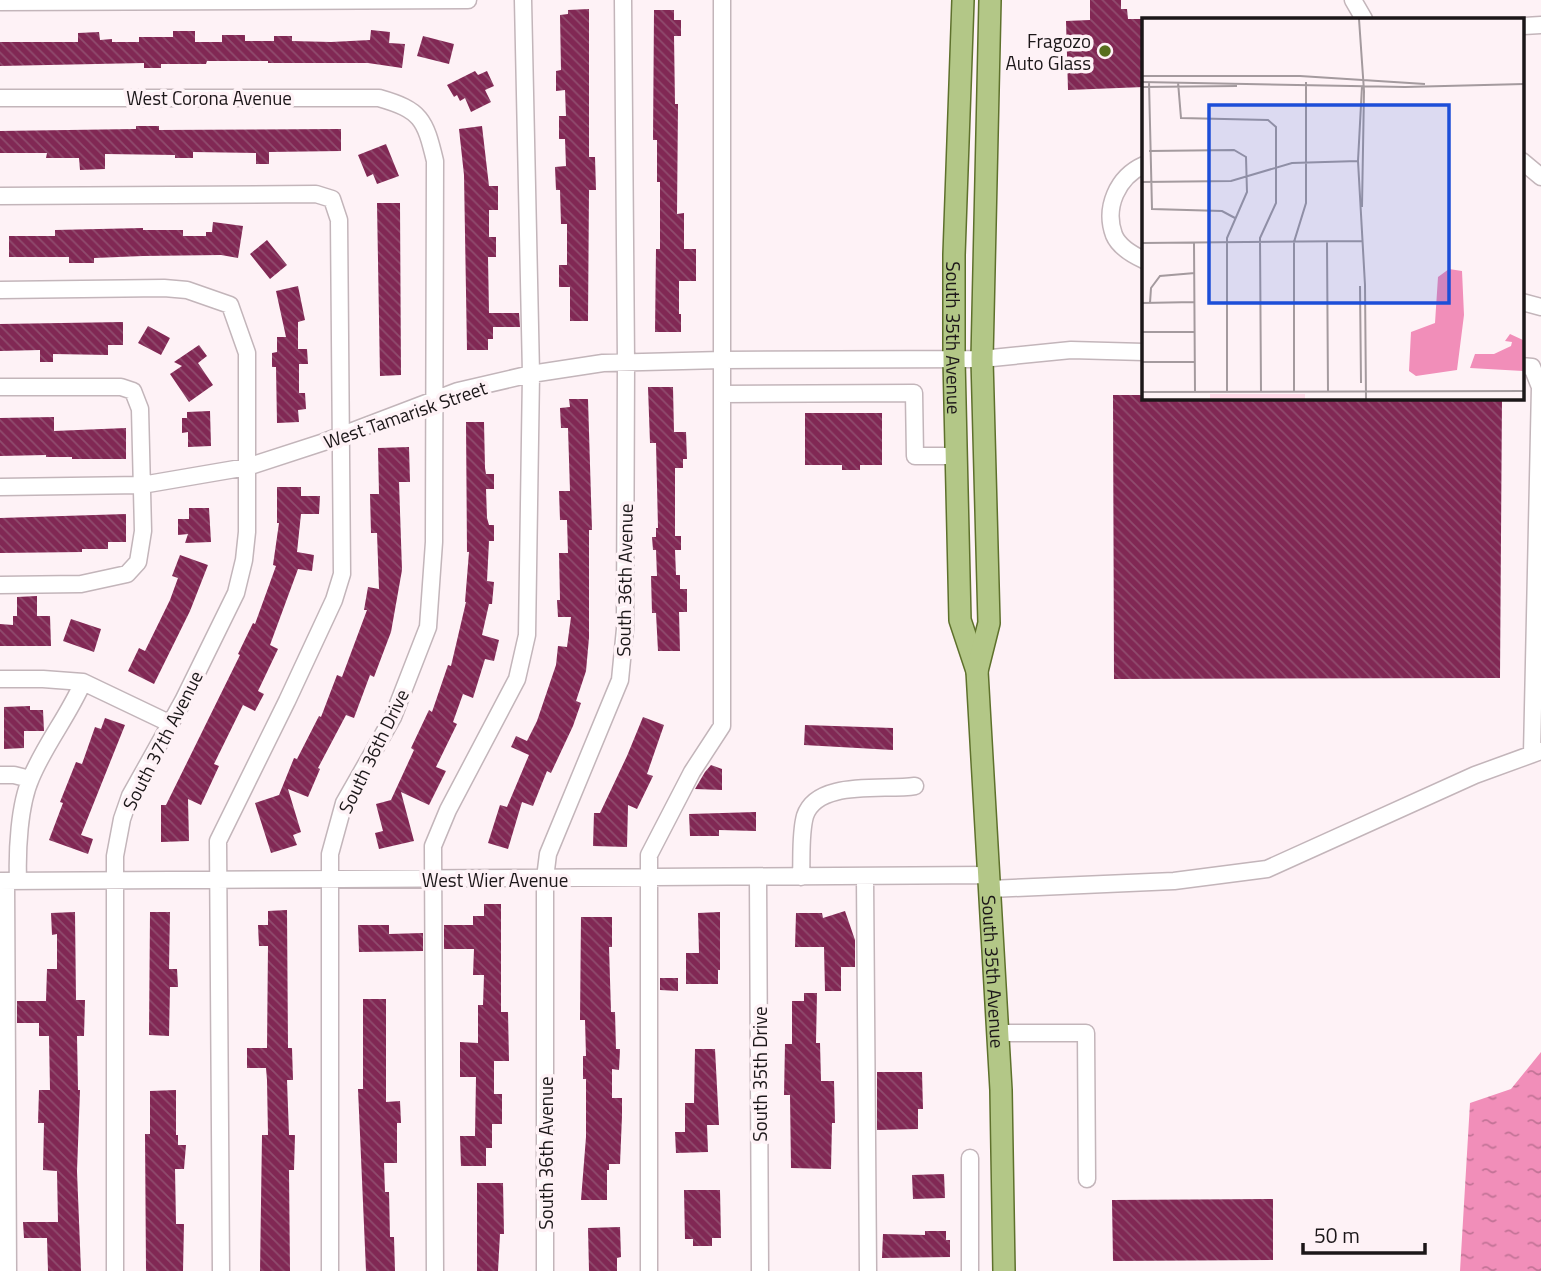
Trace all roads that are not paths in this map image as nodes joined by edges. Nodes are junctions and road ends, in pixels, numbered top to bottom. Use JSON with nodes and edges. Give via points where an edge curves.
{"nodes":[{"id":1,"x":468,"y":0,"type":"edge"},
{"id":2,"x":523,"y":0,"type":"edge"},
{"id":3,"x":622,"y":0,"type":"edge"},
{"id":4,"x":722,"y":0,"type":"edge"},
{"id":5,"x":963,"y":0,"type":"edge"},
{"id":6,"x":990,"y":0,"type":"edge"},
{"id":7,"x":1353,"y":0,"type":"edge"},
{"id":8,"x":0,"y":2,"type":"edge"},
{"id":9,"x":1363,"y":18,"type":"edge"},
{"id":10,"x":0,"y":98,"type":"edge"},
{"id":11,"x":415,"y":112,"type":"joint"},
{"id":12,"x":1524,"y":163,"type":"edge"},
{"id":13,"x":1142,"y":166,"type":"edge"},
{"id":14,"x":1541,"y":177,"type":"edge"},
{"id":15,"x":0,"y":196,"type":"edge"},
{"id":16,"x":1142,"y":259,"type":"edge"},
{"id":17,"x":0,"y":290,"type":"edge"},
{"id":18,"x":1524,"y":303,"type":"edge"},
{"id":19,"x":1541,"y":307,"type":"edge"},
{"id":20,"x":1142,"y":352,"type":"edge"},
{"id":21,"x":954,"y":359,"type":"junction"},
{"id":22,"x":982,"y":359,"type":"junction"},
{"id":23,"x":722,"y":360,"type":"junction"},
{"id":24,"x":626,"y":362,"type":"junction"},
{"id":25,"x":1524,"y":366,"type":"edge"},
{"id":26,"x":531,"y":374,"type":"junction"},
{"id":27,"x":0,"y":387,"type":"edge"},
{"id":28,"x":722,"y":394,"type":"junction"},
{"id":29,"x":436,"y":399,"type":"junction"},
{"id":30,"x":341,"y":435,"type":"junction"},
{"id":31,"x":956,"y":456,"type":"junction"},
{"id":32,"x":247,"y":467,"type":"junction"},
{"id":33,"x":142,"y":485,"type":"junction"},
{"id":34,"x":0,"y":487,"type":"edge"},
{"id":35,"x":0,"y":585,"type":"edge"},
{"id":36,"x":977,"y":671,"type":"junction"},
{"id":37,"x":0,"y":679,"type":"edge"},
{"id":38,"x":83,"y":682,"type":"junction"},
{"id":39,"x":170,"y":724,"type":"junction"},
{"id":40,"x":1537,"y":753,"type":"edge"},
{"id":41,"x":0,"y":775,"type":"edge"},
{"id":42,"x":30,"y":779,"type":"junction"},
{"id":43,"x":915,"y":786,"type":"dead end"},
{"id":44,"x":758,"y":877,"type":"junction"},
{"id":45,"x":801,"y":877,"type":"junction"},
{"id":46,"x":865,"y":877,"type":"junction"},
{"id":47,"x":545,"y":878,"type":"junction"},
{"id":48,"x":650,"y":878,"type":"junction"},
{"id":49,"x":329,"y":879,"type":"junction"},
{"id":50,"x":433,"y":879,"type":"junction"},
{"id":51,"x":115,"y":880,"type":"junction"},
{"id":52,"x":219,"y":880,"type":"junction"},
{"id":53,"x":8,"y":881,"type":"edge"},
{"id":54,"x":990,"y":882,"type":"junction"},
{"id":55,"x":998,"y":1033,"type":"junction"},
{"id":56,"x":970,"y":1158,"type":"dead end"},
{"id":57,"x":1087,"y":1178,"type":"dead end"},
{"id":58,"x":8,"y":1271,"type":"edge"},
{"id":59,"x":116,"y":1271,"type":"edge"},
{"id":60,"x":221,"y":1271,"type":"edge"},
{"id":61,"x":330,"y":1271,"type":"edge"},
{"id":62,"x":435,"y":1271,"type":"edge"},
{"id":63,"x":545,"y":1271,"type":"edge"},
{"id":64,"x":649,"y":1271,"type":"edge"},
{"id":65,"x":760,"y":1271,"type":"edge"},
{"id":66,"x":868,"y":1271,"type":"edge"},
{"id":67,"x":970,"y":1271,"type":"edge"},
{"id":68,"x":1004,"y":1271,"type":"edge"}],
"edges":[{"from":1,"to":8,"type":"street"},
{"from":2,"to":26,"type":"street"},
{"from":3,"to":24,"type":"street","name":"South 36th Avenue"},
{"from":4,"to":23,"type":"street"},
{"from":5,"to":21,"type":"main road","name":"South 35th Avenue"},
{"from":6,"to":22,"type":"main road","name":"South 35th Avenue"},
{"from":7,"to":9,"type":"street"},
{"from":10,"to":11,"type":"street","name":"West Corona Avenue","via":[[356,96],[379,98]]},
{"from":11,"to":29,"type":"street","name":"South 36th Drive","via":[[435,161]]},
{"from":12,"to":14,"type":"street"},
{"from":13,"to":16,"type":"street","via":[[1114,193],[1111,213],[1115,237]]},
{"from":15,"to":30,"type":"street","via":[[316,194],[332,199],[339,220]]},
{"from":17,"to":32,"type":"street","name":"South 37th Avenue","via":[[164,288],[187,290],[230,305],[247,353]]},
{"from":18,"to":19,"type":"street"},
{"from":20,"to":22,"type":"street","name":"West Tamarisk Street","via":[[1071,350]]},
{"from":21,"to":22,"type":"street","name":"West Tamarisk Street"},
{"from":21,"to":23,"type":"street","name":"West Tamarisk Street"},
{"from":21,"to":31,"type":"main road","name":"South 35th Avenue"},
{"from":22,"to":36,"type":"main road","name":"South 35th Avenue","via":[[989,623]]},
{"from":23,"to":24,"type":"street","name":"West Tamarisk Street"},
{"from":23,"to":28,"type":"street"},
{"from":24,"to":26,"type":"street","name":"West Tamarisk Street"},
{"from":24,"to":47,"type":"street","name":"South 36th Avenue","via":[[625,629],[620,680],[548,853]]},
{"from":25,"to":40,"type":"street","via":[[1532,367],[1540,387]]},
{"from":26,"to":29,"type":"street","name":"West Tamarisk Street"},
{"from":26,"to":50,"type":"street","via":[[527,635],[517,679],[433,846]]},
{"from":27,"to":33,"type":"street","via":[[121,387],[132,391],[141,409]]},
{"from":28,"to":31,"type":"street","via":[[914,393],[915,456]]},
{"from":28,"to":48,"type":"street","via":[[722,726],[649,855]]},
{"from":29,"to":30,"type":"street","name":"West Tamarisk Street"},
{"from":29,"to":49,"type":"street","name":"South 36th Drive","via":[[428,627],[393,717],[344,803],[330,853]]},
{"from":30,"to":32,"type":"street","name":"West Tamarisk Street"},
{"from":30,"to":52,"type":"street","via":[[342,574],[288,701],[218,841]]},
{"from":31,"to":36,"type":"main road","name":"South 35th Avenue","via":[[960,620]]},
{"from":32,"to":33,"type":"street","name":"West Tamarisk Street"},
{"from":32,"to":39,"type":"street","name":"South 37th Avenue","via":[[247,532],[236,593]]},
{"from":33,"to":34,"type":"street","name":"West Tamarisk Street"},
{"from":33,"to":35,"type":"street","via":[[138,562],[127,574],[81,584]]},
{"from":36,"to":54,"type":"main road","name":"South 35th Avenue"},
{"from":37,"to":38,"type":"street"},
{"from":38,"to":39,"type":"street"},
{"from":38,"to":42,"type":"street"},
{"from":39,"to":51,"type":"street","name":"South 37th Avenue","via":[[130,796],[122,819]]},
{"from":40,"to":54,"type":"street","name":"West Wier Avenue","via":[[1475,775],[1267,869],[1174,881]]},
{"from":41,"to":42,"type":"street"},
{"from":42,"to":53,"type":"street","via":[[17,856]]},
{"from":43,"to":45,"type":"street","via":[[832,791],[817,800],[805,818]]},
{"from":44,"to":45,"type":"street","name":"West Wier Avenue"},
{"from":44,"to":48,"type":"street","name":"West Wier Avenue"},
{"from":44,"to":65,"type":"street","name":"South 35th Drive"},
{"from":45,"to":46,"type":"street","name":"West Wier Avenue"},
{"from":46,"to":54,"type":"street","name":"West Wier Avenue"},
{"from":46,"to":66,"type":"street"},
{"from":47,"to":48,"type":"street","name":"West Wier Avenue"},
{"from":47,"to":50,"type":"street","name":"West Wier Avenue"},
{"from":47,"to":63,"type":"street","name":"South 36th Avenue"},
{"from":48,"to":64,"type":"street"},
{"from":49,"to":50,"type":"street","name":"West Wier Avenue"},
{"from":49,"to":52,"type":"street","name":"West Wier Avenue"},
{"from":49,"to":61,"type":"street","name":"South 36th Drive"},
{"from":50,"to":62,"type":"street"},
{"from":51,"to":52,"type":"street","name":"West Wier Avenue"},
{"from":51,"to":53,"type":"street","name":"West Wier Avenue"},
{"from":51,"to":59,"type":"street","name":"South 37th Avenue"},
{"from":52,"to":60,"type":"street"},
{"from":53,"to":58,"type":"street"},
{"from":54,"to":55,"type":"main road","name":"South 35th Avenue"},
{"from":55,"to":57,"type":"street","via":[[1086,1032]]},
{"from":55,"to":68,"type":"main road","name":"South 35th Avenue"},
{"from":56,"to":67,"type":"street"}]}
